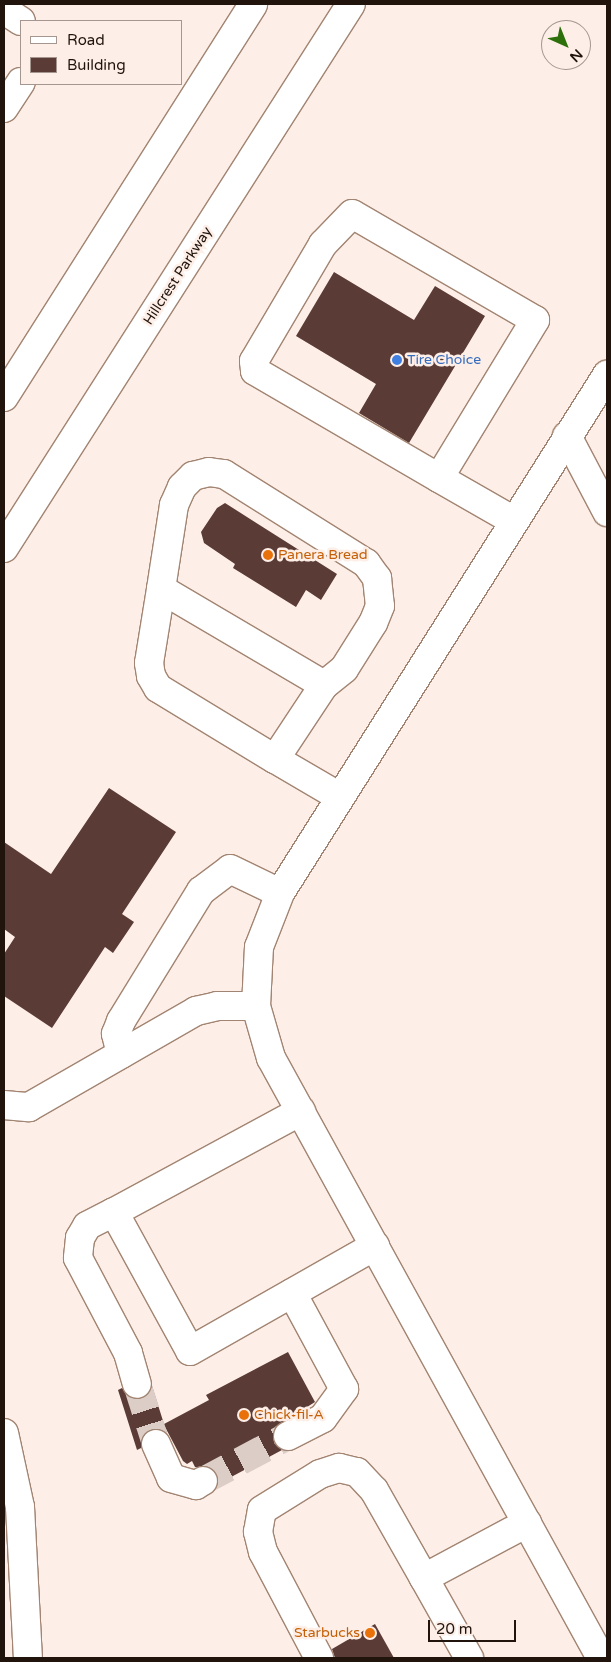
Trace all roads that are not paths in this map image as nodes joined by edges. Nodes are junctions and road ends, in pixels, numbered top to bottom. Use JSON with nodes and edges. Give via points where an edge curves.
{"nodes":[{"id":1,"x":253,"y":4,"type":"edge"},
{"id":2,"x":351,"y":4,"type":"edge"},
{"id":3,"x":4,"y":10,"type":"edge"},
{"id":4,"x":20,"y":21,"type":"edge"},
{"id":5,"x":20,"y":84,"type":"edge"},
{"id":6,"x":4,"y":108,"type":"edge"},
{"id":7,"x":607,"y":375,"type":"edge"},
{"id":8,"x":4,"y":397,"type":"edge"},
{"id":9,"x":567,"y":436,"type":"junction"},
{"id":10,"x":440,"y":478,"type":"junction"},
{"id":11,"x":607,"y":512,"type":"edge"},
{"id":12,"x":514,"y":521,"type":"junction"},
{"id":13,"x":4,"y":548,"type":"edge"},
{"id":14,"x":161,"y":589,"type":"junction"},
{"id":15,"x":324,"y":685,"type":"junction"},
{"id":16,"x":275,"y":759,"type":"junction"},
{"id":17,"x":340,"y":797,"type":"junction"},
{"id":18,"x":280,"y":893,"type":"junction"},
{"id":19,"x":256,"y":1006,"type":"junction"},
{"id":20,"x":121,"y":1054,"type":"junction"},
{"id":21,"x":4,"y":1105,"type":"edge"},
{"id":22,"x":300,"y":1112,"type":"junction"},
{"id":23,"x":114,"y":1212,"type":"junction"},
{"id":24,"x":375,"y":1246,"type":"junction"},
{"id":25,"x":292,"y":1293,"type":"junction"},
{"id":26,"x":137,"y":1384,"type":"tunnel mouth"},
{"id":27,"x":4,"y":1433,"type":"edge"},
{"id":28,"x":288,"y":1436,"type":"tunnel mouth"},
{"id":29,"x":156,"y":1444,"type":"tunnel mouth"},
{"id":30,"x":203,"y":1482,"type":"tunnel mouth"},
{"id":31,"x":527,"y":1523,"type":"junction"},
{"id":32,"x":424,"y":1578,"type":"junction"},
{"id":33,"x":28,"y":1658,"type":"edge"},
{"id":34,"x":319,"y":1658,"type":"edge"},
{"id":35,"x":469,"y":1658,"type":"edge"},
{"id":36,"x":601,"y":1658,"type":"edge"}],
"edges":[{"from":1,"to":8,"type":"main road"},
{"from":2,"to":13,"type":"main road","name":"Hillcrest Parkway"},
{"from":3,"to":4,"type":"main road"},
{"from":5,"to":6,"type":"main road"},
{"from":7,"to":9,"type":"main road"},
{"from":9,"to":11,"type":"main road"},
{"from":9,"to":12,"type":"main road"},
{"from":10,"to":10,"type":"main road","via":[[255,371],[254,361],[323,244],[352,214],[535,320]]},
{"from":10,"to":12,"type":"main road"},
{"from":12,"to":17,"type":"main road"},
{"from":14,"to":15,"type":"main road"},
{"from":14,"to":15,"type":"main road","via":[[174,505],[182,487],[193,476],[209,472],[224,474],[366,563],[377,578],[380,606],[373,623],[344,669]]},
{"from":14,"to":16,"type":"main road","via":[[149,663],[151,676],[158,688]]},
{"from":15,"to":16,"type":"main road"},
{"from":16,"to":17,"type":"main road"},
{"from":17,"to":18,"type":"main road"},
{"from":18,"to":19,"type":"main road","via":[[259,947]]},
{"from":18,"to":20,"type":"main road","via":[[230,869],[201,891],[121,1021],[116,1034]]},
{"from":19,"to":20,"type":"main road","via":[[217,1006],[196,1011]]},
{"from":19,"to":22,"type":"main road","via":[[271,1058]]},
{"from":20,"to":21,"type":"main road","via":[[29,1107]]},
{"from":22,"to":23,"type":"main road"},
{"from":22,"to":24,"type":"main road"},
{"from":23,"to":25,"type":"main road","via":[[190,1351]]},
{"from":23,"to":26,"type":"main road","via":[[87,1226],[80,1238],[78,1258],[128,1353]]},
{"from":24,"to":25,"type":"main road"},
{"from":24,"to":31,"type":"main road"},
{"from":25,"to":28,"type":"main road","via":[[344,1389],[323,1418]]},
{"from":27,"to":33,"type":"main road","via":[[20,1507]]},
{"from":29,"to":30,"type":"main road","via":[[171,1478],[196,1485]]},
{"from":31,"to":32,"type":"main road"},
{"from":31,"to":36,"type":"main road"},
{"from":32,"to":34,"type":"main road","via":[[374,1490],[356,1472],[339,1468],[320,1474],[262,1510],[258,1532],[263,1552]]},
{"from":32,"to":35,"type":"main road"}]}
